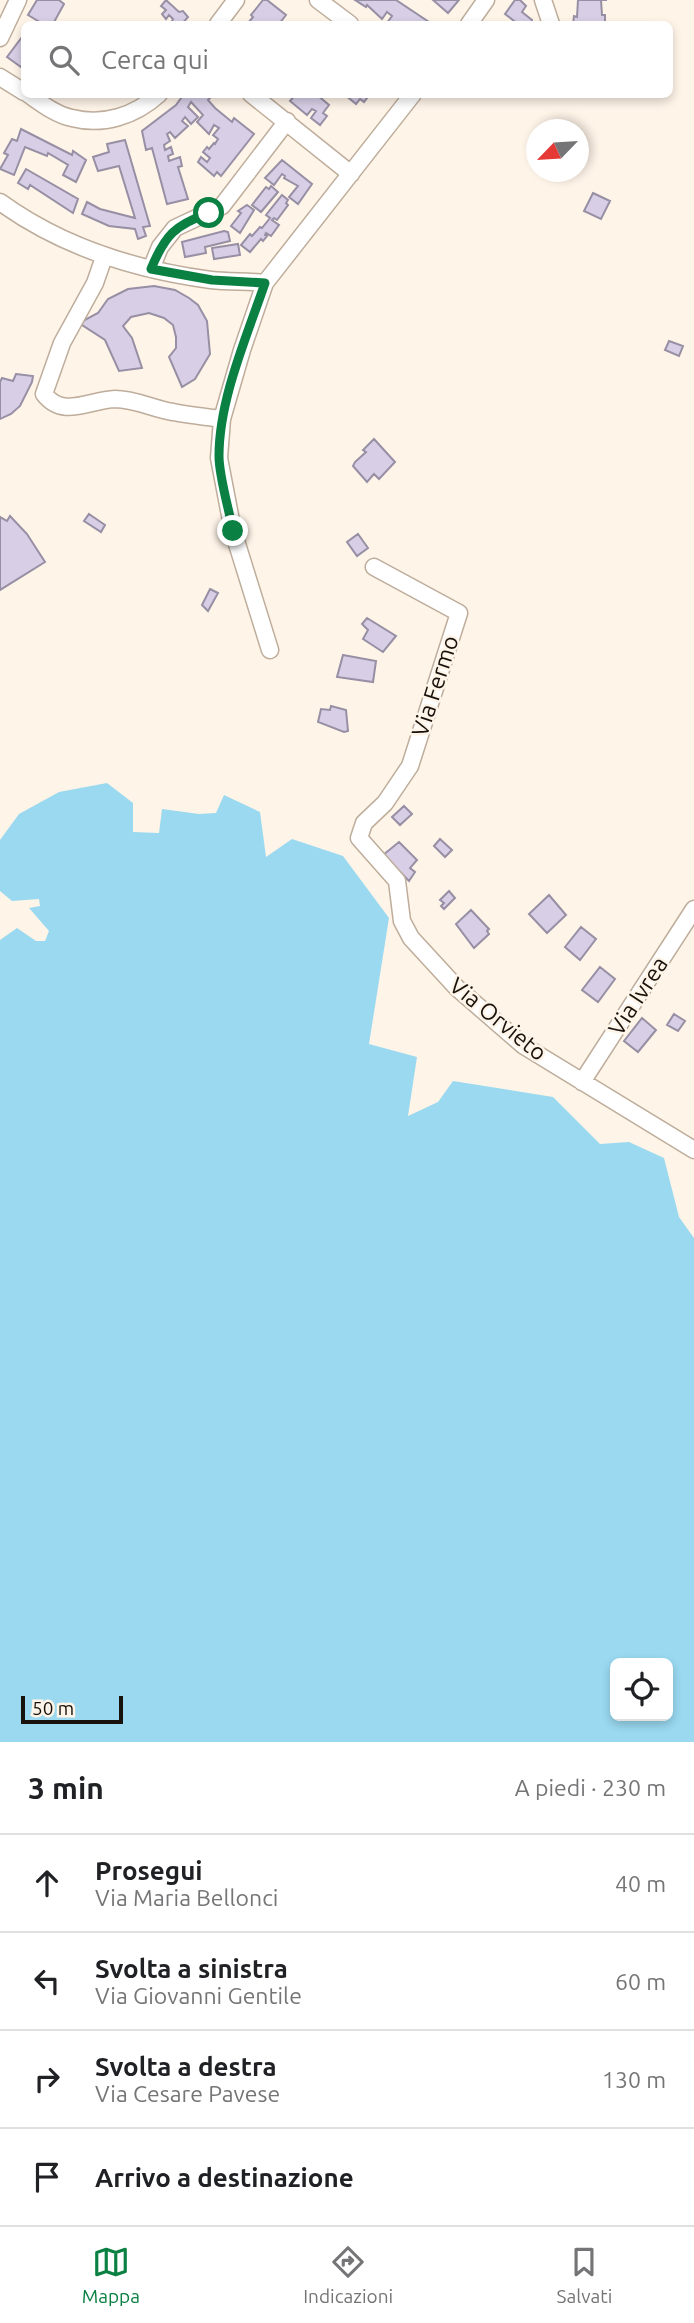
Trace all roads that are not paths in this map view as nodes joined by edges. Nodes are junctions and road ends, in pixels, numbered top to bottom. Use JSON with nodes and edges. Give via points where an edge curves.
{"nodes":[{"id":1,"x":18,"y":0,"type":"edge"},
{"id":2,"x":236,"y":0,"type":"edge"},
{"id":3,"x":318,"y":0,"type":"edge"},
{"id":4,"x":486,"y":0,"type":"edge"},
{"id":5,"x":543,"y":0,"type":"edge"},
{"id":6,"x":220,"y":21,"type":"edge"},
{"id":7,"x":346,"y":21,"type":"edge"},
{"id":8,"x":471,"y":21,"type":"edge"},
{"id":9,"x":550,"y":21,"type":"edge"},
{"id":10,"x":0,"y":38,"type":"edge"},
{"id":11,"x":0,"y":76,"type":"edge"},
{"id":12,"x":21,"y":90,"type":"edge"},
{"id":13,"x":35,"y":98,"type":"edge"},
{"id":14,"x":155,"y":98,"type":"edge"},
{"id":15,"x":256,"y":98,"type":"edge"},
{"id":16,"x":410,"y":98,"type":"edge"},
{"id":17,"x":287,"y":121,"type":"junction"},
{"id":18,"x":351,"y":174,"type":"junction"},
{"id":19,"x":0,"y":202,"type":"edge"},
{"id":20,"x":104,"y":257,"type":"junction"},
{"id":21,"x":151,"y":269,"type":"junction"},
{"id":22,"x":265,"y":283,"type":"junction"},
{"id":23,"x":222,"y":419,"type":"junction"},
{"id":24,"x":374,"y":567,"type":"dead end"},
{"id":25,"x":270,"y":650,"type":"dead end"},
{"id":26,"x":359,"y":838,"type":"joint"},
{"id":27,"x":694,"y":909,"type":"edge"},
{"id":28,"x":582,"y":1082,"type":"junction"},
{"id":29,"x":694,"y":1150,"type":"edge"}],
"edges":[{"from":1,"to":10,"type":"street"},
{"from":2,"to":6,"type":"street"},
{"from":3,"to":7,"type":"street"},
{"from":4,"to":8,"type":"street"},
{"from":5,"to":9,"type":"street"},
{"from":11,"to":12,"type":"street"},
{"from":13,"to":14,"type":"street","via":[[71,118],[97,121],[123,117]]},
{"from":15,"to":17,"type":"street"},
{"from":16,"to":18,"type":"street"},
{"from":17,"to":18,"type":"street"},
{"from":17,"to":21,"type":"street","via":[[222,206],[175,228]]},
{"from":18,"to":22,"type":"street"},
{"from":19,"to":20,"type":"street","via":[[46,231]]},
{"from":20,"to":21,"type":"street"},
{"from":20,"to":23,"type":"street","via":[[95,284],[62,343],[44,394],[64,408],[123,399]]},
{"from":21,"to":22,"type":"street"},
{"from":22,"to":23,"type":"street"},
{"from":23,"to":25,"type":"street","via":[[219,458],[233,531]]},
{"from":24,"to":26,"type":"street","name":"Via Fermo","via":[[458,613],[410,766],[385,803],[364,823]]},
{"from":26,"to":28,"type":"street","name":"Via Orvieto","via":[[397,881],[402,921],[411,938],[457,988],[524,1046]]},
{"from":27,"to":28,"type":"street","name":"Via Ivrea"},
{"from":28,"to":29,"type":"street","name":"Via Orvieto"}]}
